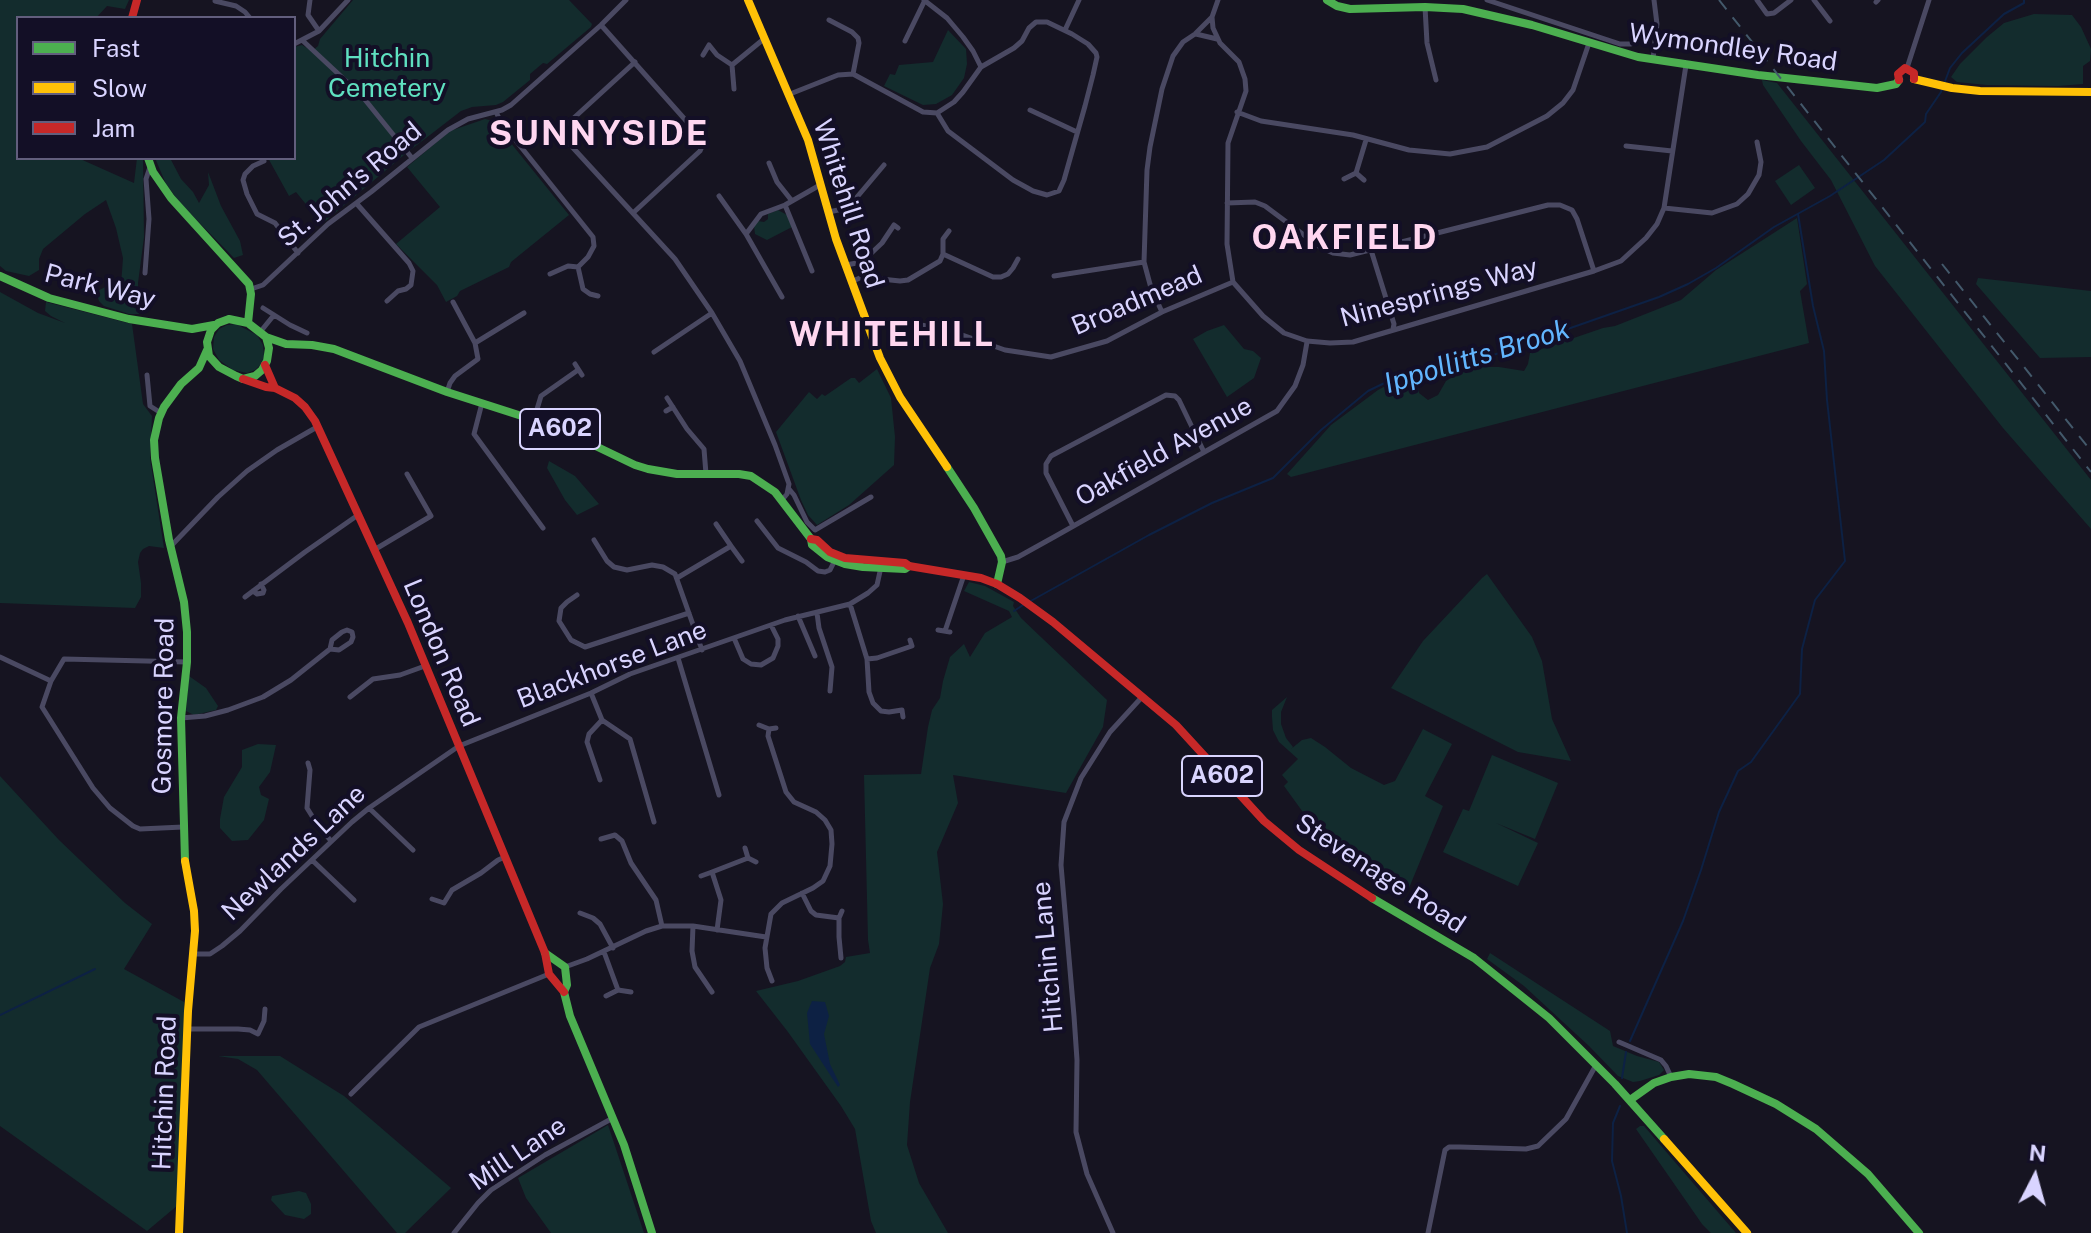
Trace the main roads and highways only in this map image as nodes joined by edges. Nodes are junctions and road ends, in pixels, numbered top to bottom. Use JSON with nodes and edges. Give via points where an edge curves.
{"nodes":[{"id":1,"x":748,"y":0,"type":"edge"},
{"id":2,"x":1327,"y":0,"type":"edge"},
{"id":3,"x":1464,"y":5,"type":"edge"},
{"id":4,"x":1914,"y":79,"type":"junction"},
{"id":5,"x":1899,"y":80,"type":"junction"},
{"id":6,"x":2091,"y":92,"type":"edge"},
{"id":7,"x":149,"y":162,"type":"edge"},
{"id":8,"x":0,"y":276,"type":"edge"},
{"id":9,"x":248,"y":305,"type":"junction"},
{"id":10,"x":236,"y":319,"type":"junction"},
{"id":11,"x":248,"y":323,"type":"junction"},
{"id":12,"x":214,"y":325,"type":"junction"},
{"id":13,"x":192,"y":329,"type":"junction"},
{"id":14,"x":263,"y":334,"type":"junction"},
{"id":15,"x":286,"y":344,"type":"junction"},
{"id":16,"x":207,"y":346,"type":"junction"},
{"id":17,"x":269,"y":354,"type":"junction"},
{"id":18,"x":265,"y":365,"type":"junction"},
{"id":19,"x":219,"y":367,"type":"junction"},
{"id":20,"x":199,"y":368,"type":"junction"},
{"id":21,"x":243,"y":379,"type":"junction"},
{"id":22,"x":275,"y":388,"type":"junction"},
{"id":23,"x":997,"y":584,"type":"junction"},
{"id":24,"x":545,"y":953,"type":"junction"},
{"id":25,"x":194,"y":954,"type":"joint"},
{"id":26,"x":562,"y":968,"type":"junction"},
{"id":27,"x":551,"y":974,"type":"junction"},
{"id":28,"x":564,"y":992,"type":"junction"},
{"id":29,"x":1630,"y":1100,"type":"junction"},
{"id":30,"x":179,"y":1233,"type":"edge"},
{"id":31,"x":652,"y":1233,"type":"edge"},
{"id":32,"x":1747,"y":1233,"type":"edge"},
{"id":33,"x":1919,"y":1233,"type":"edge"}],
"edges":[{"from":1,"to":23,"type":"main road","name":"Whitehill Road","via":[[808,140],[880,358],[1001,556]]},
{"from":2,"to":3,"type":"main road","name":"Wymondley Road","via":[[1350,9]]},
{"from":3,"to":5,"type":"main road","name":"Wymondley Road","via":[[1653,60],[1869,87],[1886,88]]},
{"from":4,"to":5,"type":"main road","via":[[1908,84]]},
{"from":4,"to":5,"type":"main road","via":[[1907,68],[1900,71]]},
{"from":4,"to":6,"type":"main road","via":[[1980,91]]},
{"from":7,"to":9,"type":"main road","via":[[171,198],[241,273],[251,289]]},
{"from":8,"to":13,"type":"main road","name":"Park Way","via":[[49,298]]},
{"from":9,"to":10,"type":"main road"},
{"from":9,"to":11,"type":"main road"},
{"from":10,"to":11,"type":"main road"},
{"from":10,"to":12,"type":"main road"},
{"from":11,"to":14,"type":"main road"},
{"from":12,"to":13,"type":"main road","name":"Park Way"},
{"from":12,"to":16,"type":"main road"},
{"from":13,"to":16,"type":"main road"},
{"from":14,"to":15,"type":"main road","number":"A602"},
{"from":14,"to":17,"type":"main road"},
{"from":15,"to":17,"type":"main road"},
{"from":15,"to":23,"type":"main road","name":"Stevenage Road","number":"A602","via":[[334,349],[534,419],[635,465],[660,472],[751,476],[782,500],[817,550],[854,566],[909,566]]},
{"from":16,"to":19,"type":"main road"},
{"from":16,"to":20,"type":"main road","name":"Gosmore Road"},
{"from":17,"to":18,"type":"main road"},
{"from":18,"to":21,"type":"main road"},
{"from":18,"to":22,"type":"main road"},
{"from":19,"to":20,"type":"main road"},
{"from":19,"to":21,"type":"main road"},
{"from":20,"to":25,"type":"main road","name":"Gosmore Road","via":[[167,401],[155,433],[155,458],[186,616],[183,827]]},
{"from":21,"to":22,"type":"main road","name":"London Road"},
{"from":22,"to":24,"type":"main road","name":"London Road","via":[[312,416],[425,666]]},
{"from":23,"to":29,"type":"main road","name":"Stevenage Road","number":"A602","via":[[1073,638],[1176,725],[1264,821],[1299,850],[1474,958],[1549,1018]]},
{"from":24,"to":26,"type":"main road","name":"London Road"},
{"from":24,"to":27,"type":"main road","name":"London Road"},
{"from":25,"to":30,"type":"main road","name":"Hitchin Road"},
{"from":26,"to":27,"type":"main road"},
{"from":26,"to":27,"type":"main road","via":[[560,979]]},
{"from":26,"to":28,"type":"main road","name":"London Road"},
{"from":27,"to":28,"type":"main road","name":"London Road"},
{"from":28,"to":31,"type":"main road","name":"London Road"},
{"from":29,"to":32,"type":"main road","name":"Stevenage Road","number":"A602"},
{"from":29,"to":33,"type":"main road","via":[[1654,1083],[1689,1074],[1716,1077],[1776,1104],[1846,1154]]}]}
